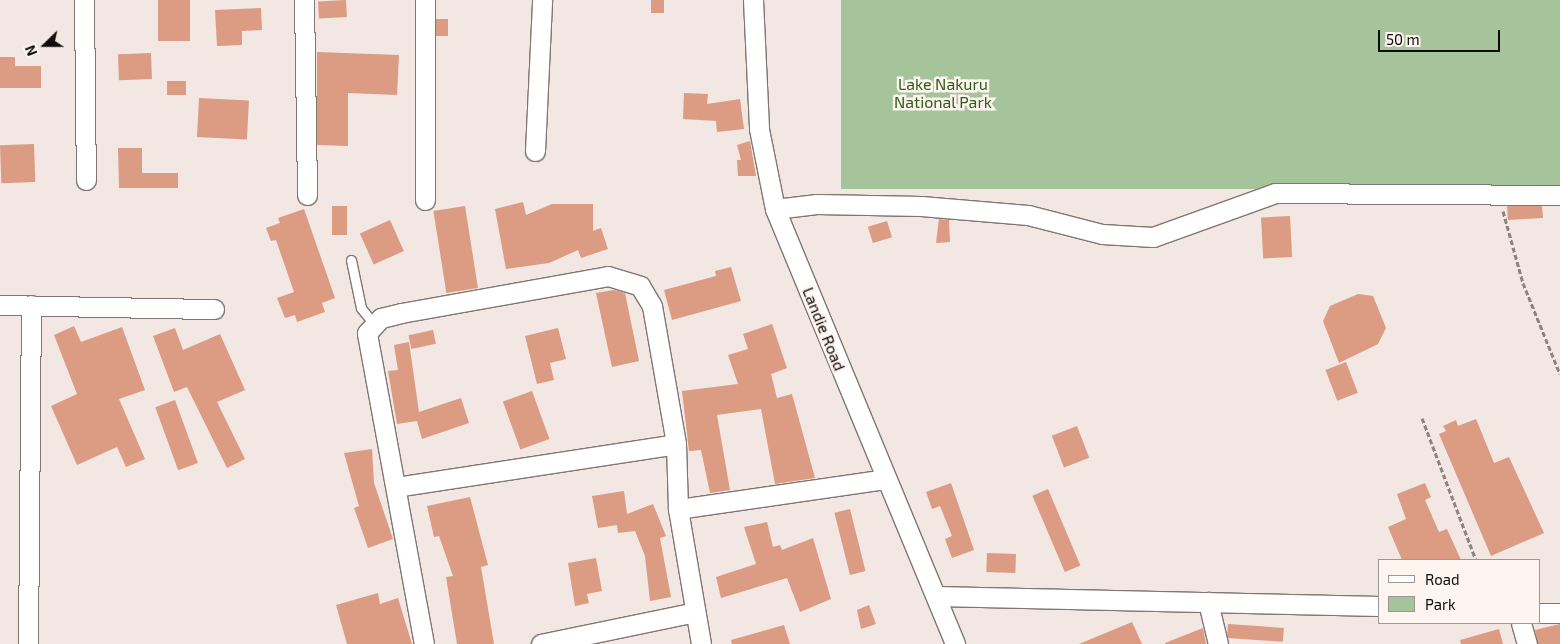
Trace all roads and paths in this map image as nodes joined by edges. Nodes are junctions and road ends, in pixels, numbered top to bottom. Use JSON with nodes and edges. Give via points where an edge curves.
{"nodes":[{"id":1,"x":84,"y":0,"type":"edge"},
{"id":2,"x":304,"y":0,"type":"edge"},
{"id":3,"x":425,"y":0,"type":"edge"},
{"id":4,"x":542,"y":0,"type":"edge"},
{"id":5,"x":753,"y":0,"type":"edge"},
{"id":6,"x":535,"y":151,"type":"dead end"},
{"id":7,"x":86,"y":180,"type":"dead end"},
{"id":8,"x":307,"y":194,"type":"dead end"},
{"id":9,"x":1503,"y":195,"type":"junction"},
{"id":10,"x":1560,"y":195,"type":"edge"},
{"id":11,"x":425,"y":200,"type":"dead end"},
{"id":12,"x":775,"y":209,"type":"junction"},
{"id":13,"x":351,"y":260,"type":"dead end"},
{"id":14,"x":0,"y":305,"type":"edge"},
{"id":15,"x":31,"y":305,"type":"junction"},
{"id":16,"x":214,"y":309,"type":"dead end"},
{"id":17,"x":373,"y":323,"type":"junction"},
{"id":18,"x":1560,"y":374,"type":"edge"},
{"id":19,"x":1422,"y":418,"type":"dead end"},
{"id":20,"x":676,"y":444,"type":"junction"},
{"id":21,"x":886,"y":479,"type":"junction"},
{"id":22,"x":396,"y":487,"type":"junction"},
{"id":23,"x":678,"y":509,"type":"junction"},
{"id":24,"x":1476,"y":559,"type":"edge"},
{"id":25,"x":936,"y":596,"type":"junction"},
{"id":26,"x":1208,"y":602,"type":"junction"},
{"id":27,"x":1378,"y":606,"type":"edge"},
{"id":28,"x":695,"y":612,"type":"junction"},
{"id":29,"x":1540,"y":613,"type":"edge"},
{"id":30,"x":1560,"y":613,"type":"edge"},
{"id":31,"x":1522,"y":624,"type":"edge"},
{"id":32,"x":28,"y":644,"type":"edge"},
{"id":33,"x":424,"y":644,"type":"edge"},
{"id":34,"x":541,"y":644,"type":"edge"},
{"id":35,"x":702,"y":644,"type":"edge"},
{"id":36,"x":955,"y":644,"type":"edge"},
{"id":37,"x":1218,"y":644,"type":"edge"},
{"id":38,"x":1527,"y":644,"type":"edge"}],
"edges":[{"from":1,"to":7,"type":"street"},
{"from":2,"to":8,"type":"street"},
{"from":3,"to":11,"type":"street"},
{"from":4,"to":6,"type":"street"},
{"from":5,"to":12,"type":"street","name":"Landie Road","via":[[759,129]]},
{"from":9,"to":10,"type":"street"},
{"from":9,"to":12,"type":"street","via":[[1275,193],[1153,237],[1102,234],[1028,215],[921,206],[817,204]]},
{"from":9,"to":18,"type":"path","via":[[1502,220],[1509,244]]},
{"from":12,"to":21,"type":"street","name":"Landie Road"},
{"from":13,"to":17,"type":"lane","via":[[361,308]]},
{"from":14,"to":15,"type":"street"},
{"from":15,"to":16,"type":"street"},
{"from":15,"to":32,"type":"street"},
{"from":17,"to":20,"type":"street","via":[[401,312],[608,276],[627,279],[640,286],[652,306]]},
{"from":17,"to":22,"type":"street","via":[[368,333]]},
{"from":19,"to":24,"type":"path"},
{"from":20,"to":22,"type":"street"},
{"from":20,"to":23,"type":"street"},
{"from":21,"to":23,"type":"street"},
{"from":21,"to":25,"type":"street","name":"Landie Road"},
{"from":22,"to":33,"type":"street"},
{"from":23,"to":28,"type":"street"},
{"from":25,"to":26,"type":"street"},
{"from":25,"to":36,"type":"street","name":"Landie Road"},
{"from":26,"to":27,"type":"street"},
{"from":26,"to":37,"type":"street"},
{"from":28,"to":34,"type":"street"},
{"from":28,"to":35,"type":"street"},
{"from":29,"to":30,"type":"street"},
{"from":31,"to":38,"type":"street"}]}
